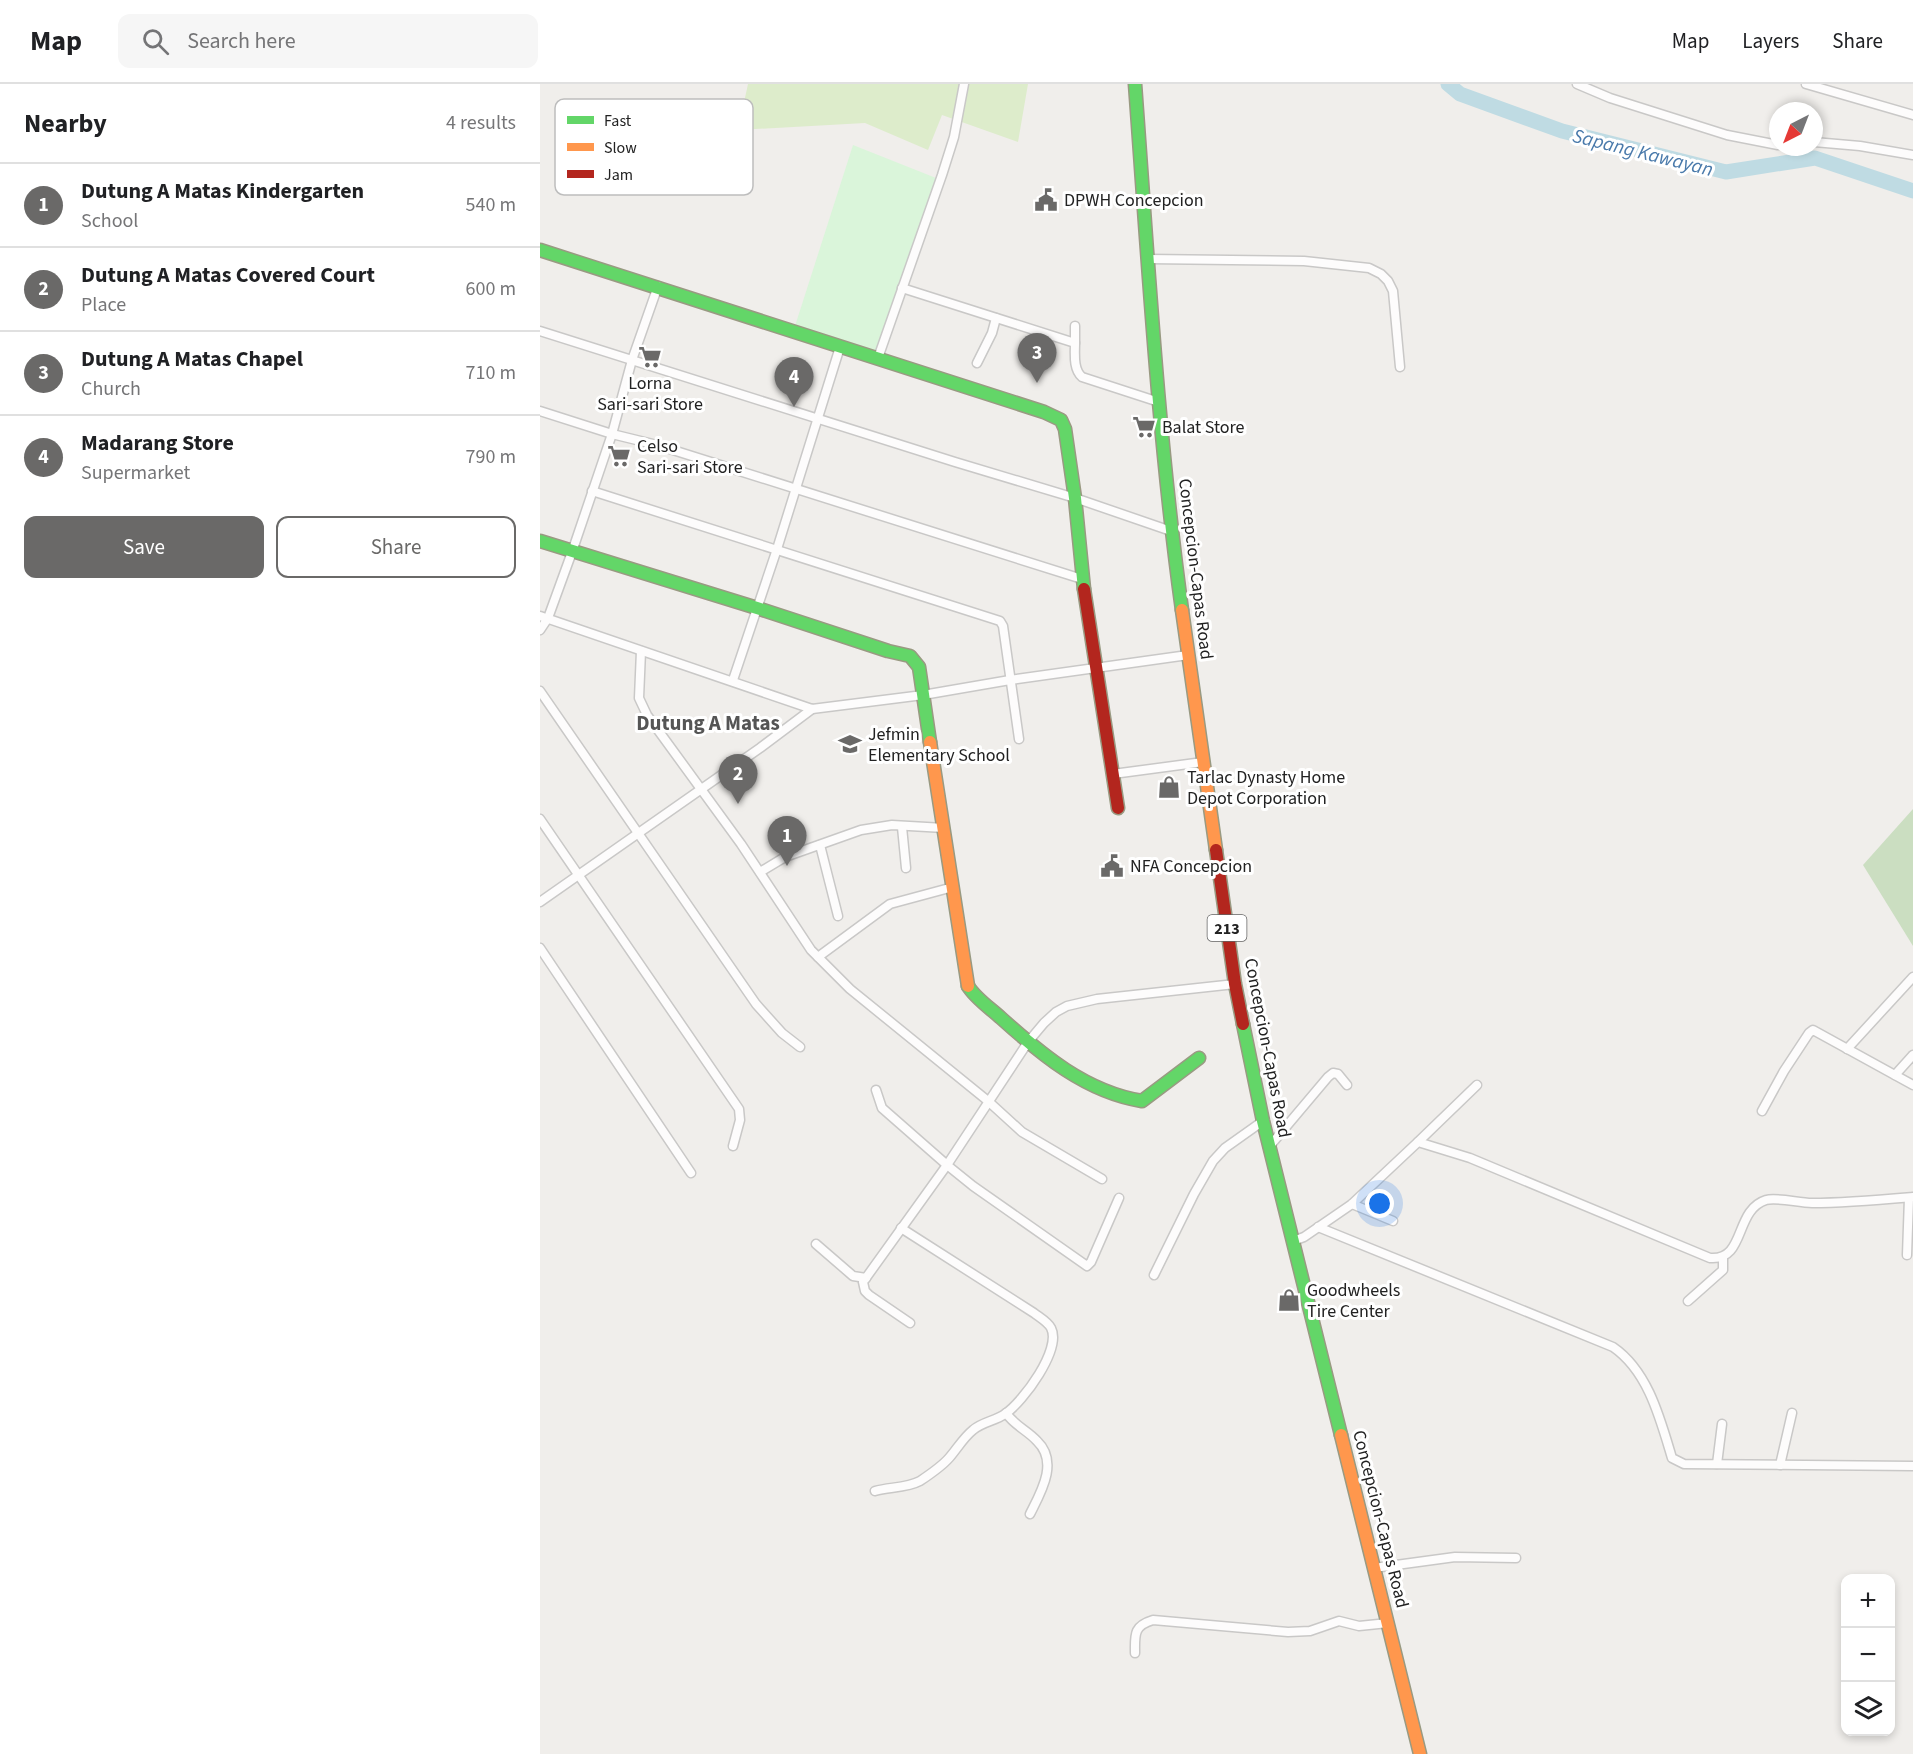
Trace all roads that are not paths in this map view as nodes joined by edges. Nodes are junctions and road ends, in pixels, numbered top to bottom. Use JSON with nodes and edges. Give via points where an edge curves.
{"nodes":[{"id":1,"x":964,"y":84,"type":"edge"},
{"id":2,"x":1135,"y":84,"type":"edge"},
{"id":3,"x":1577,"y":84,"type":"edge"},
{"id":4,"x":1806,"y":84,"type":"edge"},
{"id":5,"x":1913,"y":115,"type":"edge"},
{"id":6,"x":1769,"y":143,"type":"edge"},
{"id":7,"x":1823,"y":143,"type":"edge"},
{"id":8,"x":1913,"y":155,"type":"edge"},
{"id":9,"x":540,"y":250,"type":"edge"},
{"id":10,"x":1148,"y":259,"type":"junction"},
{"id":11,"x":658,"y":286,"type":"junction"},
{"id":12,"x":902,"y":288,"type":"junction"},
{"id":13,"x":996,"y":318,"type":"junction"},
{"id":14,"x":1075,"y":326,"type":"dead end"},
{"id":15,"x":540,"y":331,"type":"edge"},
{"id":16,"x":1075,"y":343,"type":"junction"},
{"id":17,"x":840,"y":347,"type":"junction"},
{"id":18,"x":878,"y":358,"type":"junction"},
{"id":19,"x":632,"y":360,"type":"junction"},
{"id":20,"x":977,"y":363,"type":"dead end"},
{"id":21,"x":1400,"y":367,"type":"dead end"},
{"id":22,"x":1159,"y":402,"type":"junction"},
{"id":23,"x":540,"y":411,"type":"edge"},
{"id":24,"x":817,"y":418,"type":"junction"},
{"id":25,"x":612,"y":434,"type":"junction"},
{"id":26,"x":795,"y":490,"type":"junction"},
{"id":27,"x":592,"y":491,"type":"junction"},
{"id":28,"x":1075,"y":498,"type":"junction"},
{"id":29,"x":1172,"y":531,"type":"junction"},
{"id":30,"x":540,"y":542,"type":"edge"},
{"id":31,"x":777,"y":549,"type":"junction"},
{"id":32,"x":572,"y":552,"type":"junction"},
{"id":33,"x":1082,"y":579,"type":"junction"},
{"id":34,"x":757,"y":608,"type":"junction"},
{"id":35,"x":544,"y":617,"type":"edge"},
{"id":36,"x":540,"y":630,"type":"edge"},
{"id":37,"x":641,"y":651,"type":"junction"},
{"id":38,"x":1188,"y":655,"type":"junction"},
{"id":39,"x":1097,"y":669,"type":"junction"},
{"id":40,"x":733,"y":680,"type":"junction"},
{"id":41,"x":1010,"y":680,"type":"junction"},
{"id":42,"x":540,"y":691,"type":"edge"},
{"id":43,"x":923,"y":695,"type":"junction"},
{"id":44,"x":812,"y":709,"type":"junction"},
{"id":45,"x":1018,"y":739,"type":"dead end"},
{"id":46,"x":1203,"y":762,"type":"junction"},
{"id":47,"x":1113,"y":774,"type":"junction"},
{"id":48,"x":700,"y":790,"type":"junction"},
{"id":49,"x":1118,"y":808,"type":"dead end"},
{"id":50,"x":540,"y":819,"type":"edge"},
{"id":51,"x":902,"y":827,"type":"junction"},
{"id":52,"x":944,"y":828,"type":"junction"},
{"id":53,"x":639,"y":833,"type":"junction"},
{"id":54,"x":820,"y":845,"type":"junction"},
{"id":55,"x":906,"y":868,"type":"dead end"},
{"id":56,"x":760,"y":872,"type":"junction"},
{"id":57,"x":578,"y":876,"type":"junction"},
{"id":58,"x":953,"y":888,"type":"junction"},
{"id":59,"x":540,"y":902,"type":"edge"},
{"id":60,"x":838,"y":916,"type":"dead end"},
{"id":61,"x":540,"y":948,"type":"edge"},
{"id":62,"x":818,"y":957,"type":"junction"},
{"id":63,"x":1913,"y":976,"type":"edge"},
{"id":64,"x":1235,"y":984,"type":"junction"},
{"id":65,"x":1028,"y":1042,"type":"junction"},
{"id":66,"x":800,"y":1047,"type":"dead end"},
{"id":67,"x":1847,"y":1048,"type":"junction"},
{"id":68,"x":1913,"y":1055,"type":"edge"},
{"id":69,"x":1199,"y":1059,"type":"dead end"},
{"id":70,"x":1895,"y":1075,"type":"junction"},
{"id":71,"x":1347,"y":1085,"type":"dead end"},
{"id":72,"x":1477,"y":1085,"type":"dead end"},
{"id":73,"x":1913,"y":1085,"type":"edge"},
{"id":74,"x":876,"y":1090,"type":"dead end"},
{"id":75,"x":988,"y":1101,"type":"junction"},
{"id":76,"x":1762,"y":1111,"type":"dead end"},
{"id":77,"x":1263,"y":1121,"type":"junction"},
{"id":78,"x":1418,"y":1142,"type":"junction"},
{"id":79,"x":733,"y":1146,"type":"dead end"},
{"id":80,"x":1269,"y":1147,"type":"junction"},
{"id":81,"x":947,"y":1166,"type":"junction"},
{"id":82,"x":691,"y":1173,"type":"dead end"},
{"id":83,"x":1102,"y":1179,"type":"dead end"},
{"id":84,"x":1911,"y":1197,"type":"edge"},
{"id":85,"x":1119,"y":1198,"type":"dead end"},
{"id":86,"x":1352,"y":1204,"type":"junction"},
{"id":87,"x":1393,"y":1221,"type":"dead end"},
{"id":88,"x":1318,"y":1227,"type":"junction"},
{"id":89,"x":901,"y":1228,"type":"junction"},
{"id":90,"x":1293,"y":1241,"type":"junction"},
{"id":91,"x":816,"y":1244,"type":"dead end"},
{"id":92,"x":1907,"y":1255,"type":"dead end"},
{"id":93,"x":1723,"y":1257,"type":"junction"},
{"id":94,"x":1154,"y":1275,"type":"dead end"},
{"id":95,"x":866,"y":1278,"type":"junction"},
{"id":96,"x":1688,"y":1301,"type":"dead end"},
{"id":97,"x":910,"y":1323,"type":"dead end"},
{"id":98,"x":1006,"y":1413,"type":"junction"},
{"id":99,"x":1792,"y":1413,"type":"dead end"},
{"id":100,"x":1722,"y":1424,"type":"dead end"},
{"id":101,"x":1717,"y":1464,"type":"junction"},
{"id":102,"x":1780,"y":1465,"type":"junction"},
{"id":103,"x":1913,"y":1466,"type":"edge"},
{"id":104,"x":875,"y":1491,"type":"dead end"},
{"id":105,"x":1030,"y":1514,"type":"dead end"},
{"id":106,"x":1516,"y":1558,"type":"dead end"},
{"id":107,"x":1374,"y":1568,"type":"junction"},
{"id":108,"x":1388,"y":1623,"type":"junction"},
{"id":109,"x":1135,"y":1653,"type":"dead end"},
{"id":110,"x":1420,"y":1754,"type":"edge"}],
"edges":[{"from":1,"to":12,"type":"street","via":[[954,137]]},
{"from":2,"to":10,"type":"street","name":"Concepcion-Capas Road","number":"213"},
{"from":3,"to":6,"type":"street","via":[[1727,135]]},
{"from":4,"to":5,"type":"street"},
{"from":7,"to":8,"type":"street"},
{"from":9,"to":11,"type":"street"},
{"from":10,"to":21,"type":"street","via":[[1304,261],[1369,268],[1381,274],[1393,291]]},
{"from":10,"to":22,"type":"street","name":"Concepcion-Capas Road","number":"213"},
{"from":11,"to":17,"type":"street"},
{"from":11,"to":19,"type":"street"},
{"from":12,"to":13,"type":"street"},
{"from":12,"to":18,"type":"street"},
{"from":13,"to":16,"type":"street"},
{"from":13,"to":20,"type":"street"},
{"from":14,"to":16,"type":"street"},
{"from":15,"to":19,"type":"street"},
{"from":16,"to":22,"type":"street","via":[[1077,373],[1082,377]]},
{"from":17,"to":18,"type":"street"},
{"from":17,"to":24,"type":"street"},
{"from":18,"to":28,"type":"street","via":[[1061,420]]},
{"from":19,"to":24,"type":"street"},
{"from":19,"to":25,"type":"street"},
{"from":22,"to":29,"type":"street","name":"Concepcion-Capas Road","number":"213"},
{"from":23,"to":25,"type":"street"},
{"from":24,"to":26,"type":"street"},
{"from":24,"to":28,"type":"street"},
{"from":25,"to":26,"type":"street"},
{"from":25,"to":27,"type":"street"},
{"from":26,"to":31,"type":"street"},
{"from":26,"to":33,"type":"street"},
{"from":27,"to":31,"type":"street"},
{"from":27,"to":32,"type":"street"},
{"from":28,"to":29,"type":"street"},
{"from":28,"to":33,"type":"street"},
{"from":29,"to":38,"type":"street","name":"Concepcion-Capas Road","number":"213"},
{"from":30,"to":32,"type":"street"},
{"from":31,"to":34,"type":"street"},
{"from":31,"to":41,"type":"street","via":[[1000,621]]},
{"from":32,"to":34,"type":"street"},
{"from":32,"to":35,"type":"street"},
{"from":33,"to":39,"type":"street"},
{"from":34,"to":40,"type":"street"},
{"from":34,"to":43,"type":"street","via":[[910,656],[919,668]]},
{"from":35,"to":36,"type":"street"},
{"from":35,"to":37,"type":"street"},
{"from":37,"to":40,"type":"street"},
{"from":37,"to":48,"type":"street","via":[[639,698]]},
{"from":38,"to":39,"type":"street"},
{"from":38,"to":46,"type":"street","name":"Concepcion-Capas Road","number":"213"},
{"from":39,"to":41,"type":"street"},
{"from":39,"to":47,"type":"street"},
{"from":40,"to":44,"type":"street"},
{"from":41,"to":43,"type":"street"},
{"from":41,"to":45,"type":"street"},
{"from":42,"to":53,"type":"street"},
{"from":43,"to":44,"type":"street"},
{"from":43,"to":52,"type":"street"},
{"from":44,"to":48,"type":"street"},
{"from":46,"to":47,"type":"street"},
{"from":46,"to":64,"type":"street","name":"Concepcion-Capas Road","number":"213"},
{"from":47,"to":49,"type":"street"},
{"from":48,"to":53,"type":"street"},
{"from":48,"to":56,"type":"street"},
{"from":50,"to":57,"type":"street"},
{"from":51,"to":52,"type":"street"},
{"from":51,"to":54,"type":"street","via":[[879,826]]},
{"from":51,"to":55,"type":"street"},
{"from":52,"to":58,"type":"street"},
{"from":53,"to":57,"type":"street"},
{"from":53,"to":66,"type":"street","via":[[756,1004]]},
{"from":54,"to":56,"type":"street","via":[[785,857]]},
{"from":54,"to":60,"type":"street"},
{"from":56,"to":62,"type":"street"},
{"from":57,"to":59,"type":"street"},
{"from":57,"to":79,"type":"street","via":[[739,1109]]},
{"from":58,"to":62,"type":"street","via":[[890,904]]},
{"from":58,"to":65,"type":"street","via":[[968,988]]},
{"from":61,"to":82,"type":"street"},
{"from":62,"to":75,"type":"street","via":[[850,989]]},
{"from":63,"to":67,"type":"street"},
{"from":64,"to":65,"type":"street","via":[[1132,994],[1067,1006],[1044,1023]]},
{"from":64,"to":77,"type":"street","name":"Concepcion-Capas Road","number":"213"},
{"from":65,"to":69,"type":"street","via":[[1098,1089],[1135,1101],[1143,1101]]},
{"from":65,"to":75,"type":"street"},
{"from":67,"to":70,"type":"street"},
{"from":67,"to":76,"type":"street","via":[[1813,1030]]},
{"from":68,"to":70,"type":"street"},
{"from":70,"to":73,"type":"street"},
{"from":71,"to":80,"type":"street","via":[[1333,1073]]},
{"from":72,"to":78,"type":"street"},
{"from":74,"to":81,"type":"street","via":[[882,1108]]},
{"from":75,"to":81,"type":"street"},
{"from":75,"to":83,"type":"street","via":[[1022,1132]]},
{"from":77,"to":80,"type":"street","name":"Concepcion-Capas Road","number":"213"},
{"from":77,"to":94,"type":"street","via":[[1213,1161]]},
{"from":78,"to":86,"type":"street"},
{"from":78,"to":93,"type":"street","via":[[1470,1158],[1710,1258]]},
{"from":80,"to":90,"type":"street","name":"Concepcion-Capas Road","number":"213"},
{"from":81,"to":85,"type":"street","via":[[1087,1266]]},
{"from":81,"to":89,"type":"street"},
{"from":84,"to":92,"type":"street"},
{"from":84,"to":93,"type":"street","via":[[1810,1203],[1767,1199],[1746,1218],[1732,1249]]},
{"from":86,"to":87,"type":"street"},
{"from":86,"to":88,"type":"street"},
{"from":88,"to":90,"type":"street"},
{"from":88,"to":101,"type":"street","via":[[1613,1347],[1635,1365],[1659,1414],[1672,1458],[1684,1464]]},
{"from":89,"to":95,"type":"street"},
{"from":89,"to":98,"type":"street","via":[[1050,1326],[1052,1344],[1039,1375],[1019,1403]]},
{"from":90,"to":107,"type":"street","name":"Concepcion-Capas Road","number":"213"},
{"from":91,"to":95,"type":"street","via":[[853,1276]]},
{"from":93,"to":96,"type":"street","via":[[1723,1270]]},
{"from":95,"to":97,"type":"street","via":[[865,1291]]},
{"from":98,"to":104,"type":"street","via":[[978,1425],[948,1459],[919,1481]]},
{"from":98,"to":105,"type":"street","via":[[1013,1424],[1037,1440],[1047,1458],[1044,1485]]},
{"from":99,"to":102,"type":"street"},
{"from":100,"to":101,"type":"street"},
{"from":101,"to":102,"type":"street"},
{"from":102,"to":103,"type":"street"},
{"from":106,"to":107,"type":"street","via":[[1455,1557]]},
{"from":107,"to":108,"type":"street","name":"Concepcion-Capas Road","number":"213"},
{"from":108,"to":109,"type":"street","via":[[1359,1626],[1339,1621],[1310,1631],[1288,1632],[1153,1620],[1136,1633]]},
{"from":108,"to":110,"type":"street","name":"Concepcion-Capas Road","number":"213"}]}
